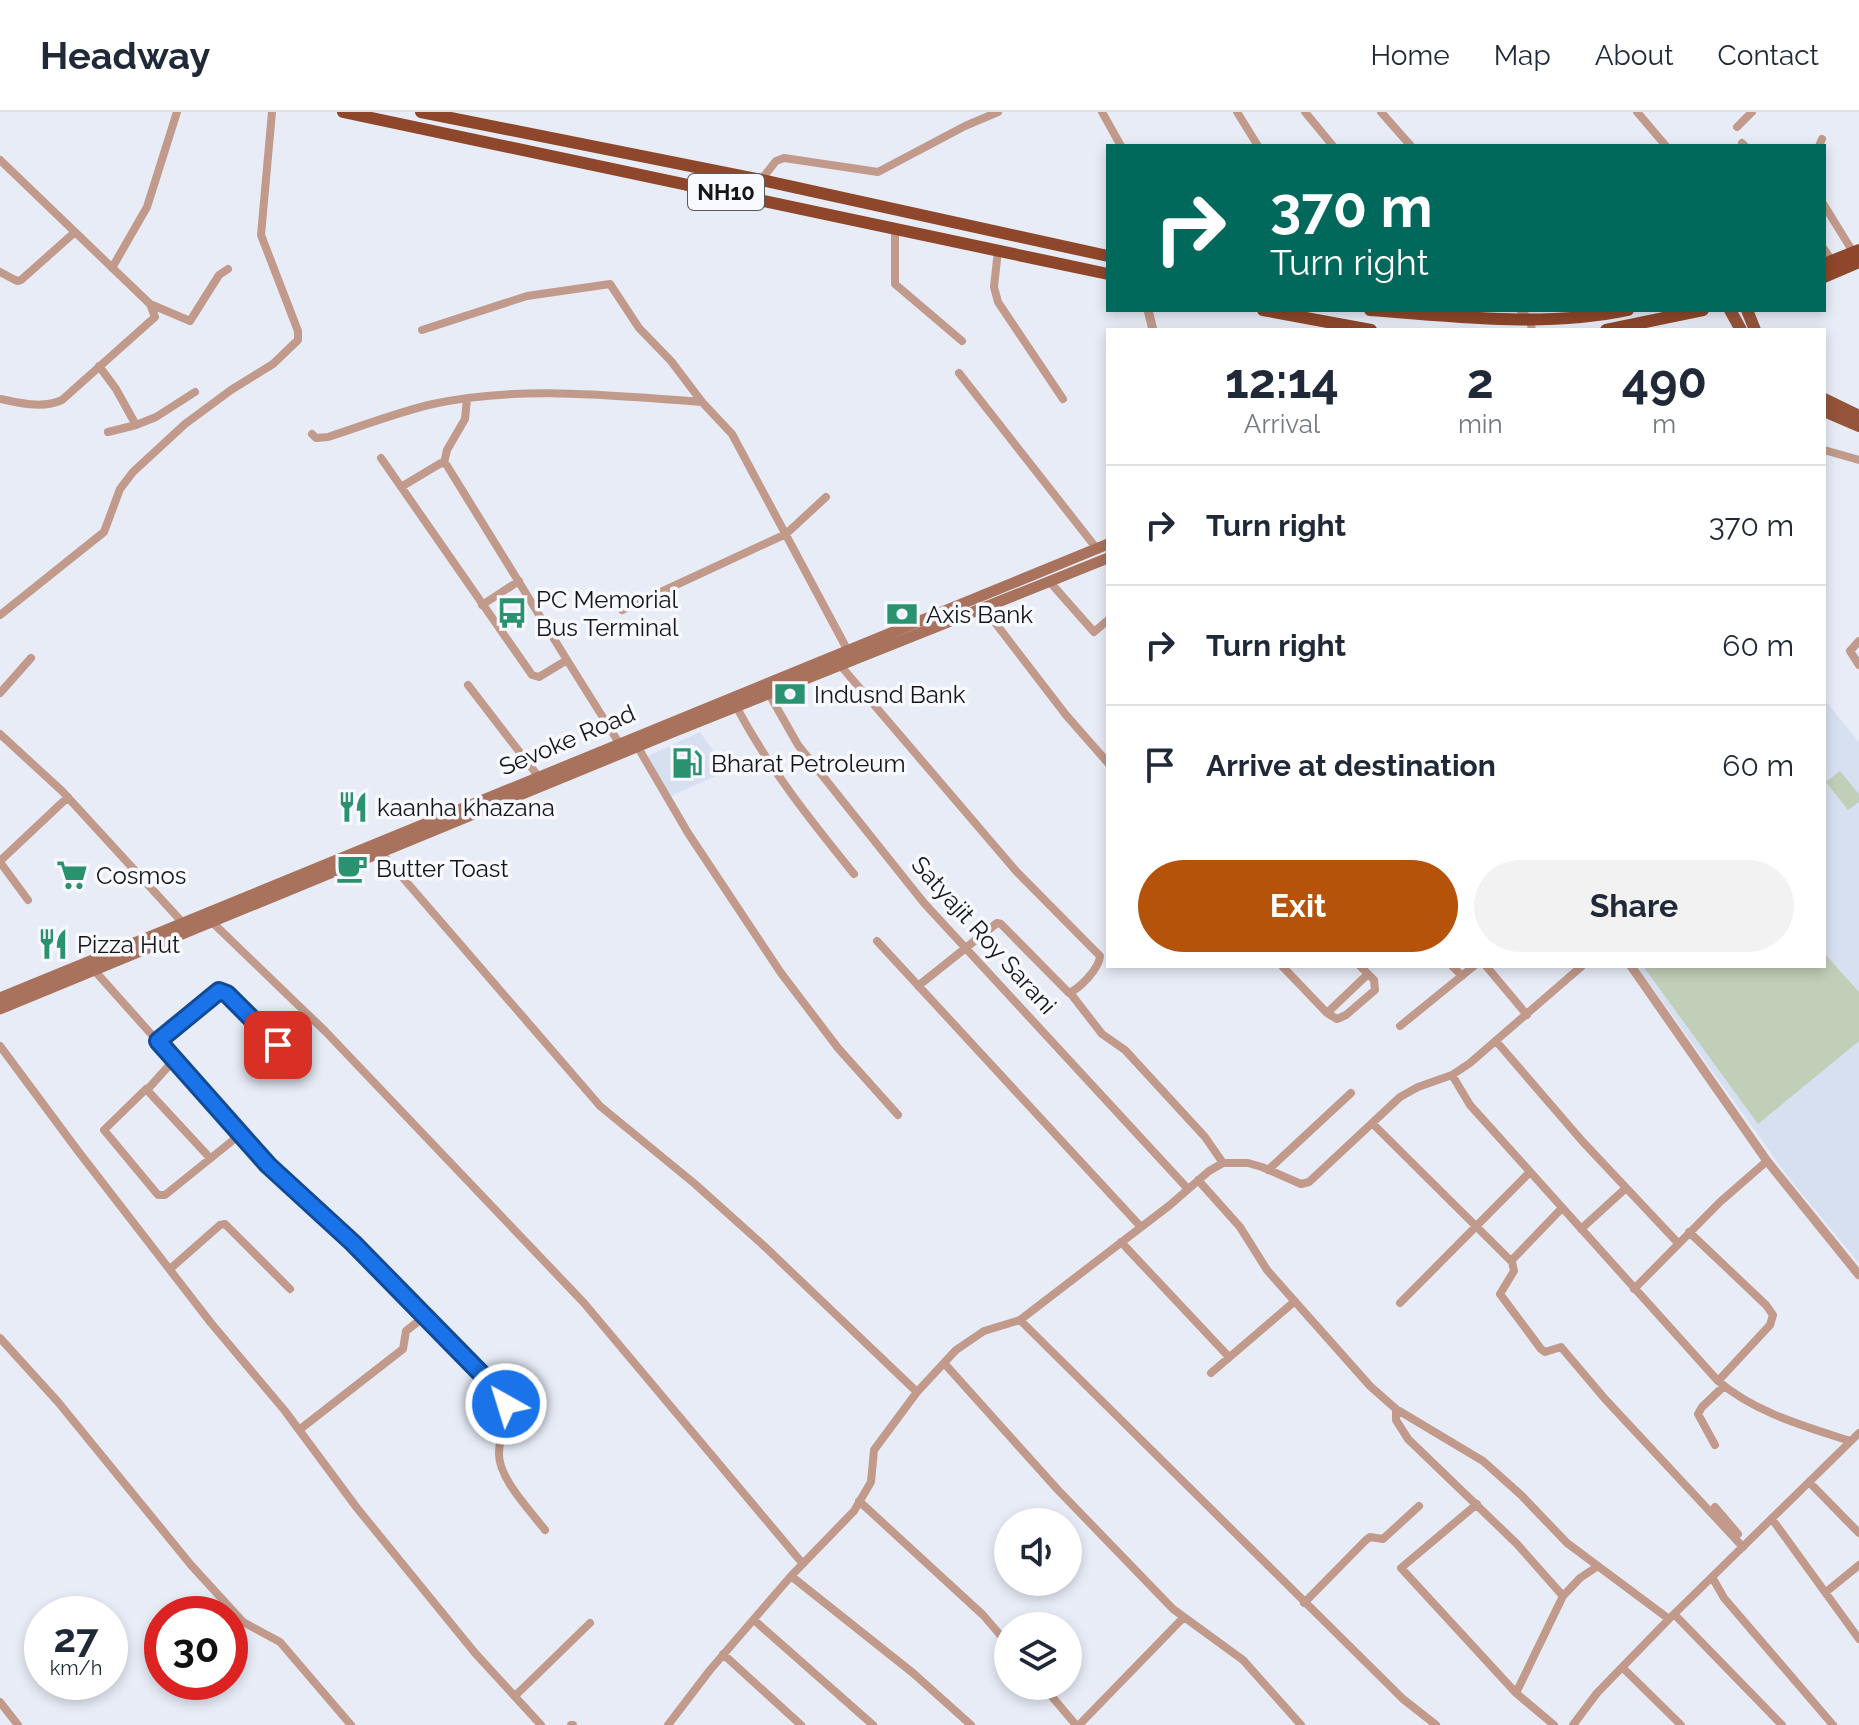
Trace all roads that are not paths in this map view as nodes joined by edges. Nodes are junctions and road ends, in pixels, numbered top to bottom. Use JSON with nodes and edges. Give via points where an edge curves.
{"nodes":[{"id":1,"x":177,"y":112,"type":"edge"},
{"id":2,"x":272,"y":112,"type":"edge"},
{"id":3,"x":343,"y":112,"type":"edge"},
{"id":4,"x":421,"y":112,"type":"edge"},
{"id":5,"x":998,"y":112,"type":"edge"},
{"id":6,"x":1102,"y":112,"type":"edge"},
{"id":7,"x":1237,"y":112,"type":"edge"},
{"id":8,"x":1305,"y":112,"type":"edge"},
{"id":9,"x":1381,"y":112,"type":"edge"},
{"id":10,"x":1752,"y":112,"type":"edge"},
{"id":11,"x":1642,"y":113,"type":"edge"},
{"id":12,"x":1737,"y":127,"type":"dead end"},
{"id":13,"x":1120,"y":144,"type":"edge"},
{"id":14,"x":1257,"y":144,"type":"edge"},
{"id":15,"x":1331,"y":144,"type":"edge"},
{"id":16,"x":1409,"y":144,"type":"edge"},
{"id":17,"x":1665,"y":144,"type":"edge"},
{"id":18,"x":0,"y":160,"type":"edge"},
{"id":19,"x":761,"y":180,"type":"junction"},
{"id":20,"x":1826,"y":208,"type":"edge"},
{"id":21,"x":895,"y":228,"type":"junction"},
{"id":22,"x":75,"y":232,"type":"junction"},
{"id":23,"x":998,"y":250,"type":"junction"},
{"id":24,"x":1857,"y":255,"type":"edge"},
{"id":25,"x":1106,"y":256,"type":"edge"},
{"id":26,"x":1828,"y":262,"type":"edge"},
{"id":27,"x":112,"y":268,"type":"junction"},
{"id":28,"x":228,"y":269,"type":"dead end"},
{"id":29,"x":0,"y":272,"type":"edge"},
{"id":30,"x":1106,"y":274,"type":"edge"},
{"id":31,"x":1826,"y":276,"type":"edge"},
{"id":32,"x":150,"y":304,"type":"junction"},
{"id":33,"x":1274,"y":312,"type":"edge"},
{"id":34,"x":1435,"y":312,"type":"edge"},
{"id":35,"x":1620,"y":312,"type":"edge"},
{"id":36,"x":1468,"y":313,"type":"edge"},
{"id":37,"x":1680,"y":313,"type":"edge"},
{"id":38,"x":1653,"y":321,"type":"junction"},
{"id":39,"x":1531,"y":325,"type":"edge"},
{"id":40,"x":1360,"y":328,"type":"edge"},
{"id":41,"x":1616,"y":328,"type":"edge"},
{"id":42,"x":1642,"y":328,"type":"edge"},
{"id":43,"x":422,"y":330,"type":"dead end"},
{"id":44,"x":962,"y":341,"type":"dead end"},
{"id":45,"x":99,"y":366,"type":"junction"},
{"id":46,"x":959,"y":373,"type":"dead end"},
{"id":47,"x":195,"y":392,"type":"dead end"},
{"id":48,"x":0,"y":399,"type":"edge"},
{"id":49,"x":467,"y":399,"type":"junction"},
{"id":50,"x":1063,"y":399,"type":"dead end"},
{"id":51,"x":1826,"y":400,"type":"edge"},
{"id":52,"x":702,"y":402,"type":"junction"},
{"id":53,"x":1826,"y":412,"type":"edge"},
{"id":54,"x":1859,"y":416,"type":"edge"},
{"id":55,"x":136,"y":425,"type":"junction"},
{"id":56,"x":1859,"y":426,"type":"edge"},
{"id":57,"x":108,"y":432,"type":"dead end"},
{"id":58,"x":312,"y":434,"type":"dead end"},
{"id":59,"x":1826,"y":451,"type":"edge"},
{"id":60,"x":381,"y":458,"type":"dead end"},
{"id":61,"x":1859,"y":460,"type":"edge"},
{"id":62,"x":444,"y":463,"type":"junction"},
{"id":63,"x":401,"y":487,"type":"junction"},
{"id":64,"x":826,"y":497,"type":"dead end"},
{"id":65,"x":786,"y":534,"type":"junction"},
{"id":66,"x":1102,"y":547,"type":"edge"},
{"id":67,"x":1106,"y":559,"type":"edge"},
{"id":68,"x":519,"y":581,"type":"junction"},
{"id":69,"x":1049,"y":581,"type":"junction"},
{"id":70,"x":482,"y":605,"type":"junction"},
{"id":71,"x":983,"y":607,"type":"junction"},
{"id":72,"x":622,"y":610,"type":"dead end"},
{"id":73,"x":0,"y":615,"type":"edge"},
{"id":74,"x":1106,"y":622,"type":"edge"},
{"id":75,"x":899,"y":635,"type":"junction"},
{"id":76,"x":1859,"y":641,"type":"edge"},
{"id":77,"x":848,"y":651,"type":"junction"},
{"id":78,"x":31,"y":658,"type":"dead end"},
{"id":79,"x":567,"y":660,"type":"junction"},
{"id":80,"x":840,"y":665,"type":"junction"},
{"id":81,"x":1859,"y":665,"type":"edge"},
{"id":82,"x":468,"y":685,"type":"dead end"},
{"id":83,"x":0,"y":693,"type":"edge"},
{"id":84,"x":769,"y":694,"type":"junction"},
{"id":85,"x":736,"y":706,"type":"junction"},
{"id":86,"x":0,"y":734,"type":"edge"},
{"id":87,"x":635,"y":742,"type":"junction"},
{"id":88,"x":619,"y":743,"type":"junction"},
{"id":89,"x":1106,"y":761,"type":"edge"},
{"id":90,"x":538,"y":776,"type":"junction"},
{"id":91,"x":68,"y":797,"type":"junction"},
{"id":92,"x":378,"y":848,"type":"junction"},
{"id":93,"x":0,"y":861,"type":"edge"},
{"id":94,"x":854,"y":874,"type":"dead end"},
{"id":95,"x":28,"y":900,"type":"dead end"},
{"id":96,"x":210,"y":917,"type":"junction"},
{"id":97,"x":183,"y":923,"type":"junction"},
{"id":98,"x":877,"y":941,"type":"dead end"},
{"id":99,"x":966,"y":946,"type":"junction"},
{"id":100,"x":1284,"y":968,"type":"edge"},
{"id":101,"x":1362,"y":968,"type":"edge"},
{"id":102,"x":1454,"y":968,"type":"edge"},
{"id":103,"x":1472,"y":968,"type":"edge"},
{"id":104,"x":1488,"y":968,"type":"edge"},
{"id":105,"x":1580,"y":968,"type":"edge"},
{"id":106,"x":1632,"y":968,"type":"edge"},
{"id":107,"x":94,"y":970,"type":"junction"},
{"id":108,"x":1368,"y":974,"type":"junction"},
{"id":109,"x":1462,"y":976,"type":"junction"},
{"id":110,"x":918,"y":986,"type":"junction"},
{"id":111,"x":1071,"y":994,"type":"junction"},
{"id":112,"x":0,"y":998,"type":"edge"},
{"id":113,"x":0,"y":1009,"type":"edge"},
{"id":114,"x":1327,"y":1013,"type":"junction"},
{"id":115,"x":1527,"y":1015,"type":"junction"},
{"id":116,"x":1400,"y":1026,"type":"dead end"},
{"id":117,"x":158,"y":1041,"type":"junction"},
{"id":118,"x":1496,"y":1041,"type":"junction"},
{"id":119,"x":0,"y":1046,"type":"edge"},
{"id":120,"x":174,"y":1060,"type":"junction"},
{"id":121,"x":295,"y":1062,"type":"dead end"},
{"id":122,"x":1452,"y":1075,"type":"junction"},
{"id":123,"x":146,"y":1089,"type":"junction"},
{"id":124,"x":1351,"y":1093,"type":"dead end"},
{"id":125,"x":898,"y":1115,"type":"dead end"},
{"id":126,"x":1372,"y":1123,"type":"junction"},
{"id":127,"x":242,"y":1133,"type":"junction"},
{"id":128,"x":210,"y":1158,"type":"junction"},
{"id":129,"x":1767,"y":1161,"type":"junction"},
{"id":130,"x":1223,"y":1163,"type":"junction"},
{"id":131,"x":1268,"y":1170,"type":"junction"},
{"id":132,"x":1530,"y":1172,"type":"junction"},
{"id":133,"x":1198,"y":1180,"type":"junction"},
{"id":134,"x":1626,"y":1188,"type":"junction"},
{"id":135,"x":1188,"y":1189,"type":"junction"},
{"id":136,"x":1562,"y":1208,"type":"junction"},
{"id":137,"x":1141,"y":1227,"type":"junction"},
{"id":138,"x":1478,"y":1227,"type":"junction"},
{"id":139,"x":1581,"y":1229,"type":"junction"},
{"id":140,"x":1689,"y":1232,"type":"junction"},
{"id":141,"x":1121,"y":1242,"type":"junction"},
{"id":142,"x":1678,"y":1243,"type":"junction"},
{"id":143,"x":1511,"y":1261,"type":"junction"},
{"id":144,"x":170,"y":1269,"type":"junction"},
{"id":145,"x":1859,"y":1275,"type":"edge"},
{"id":146,"x":290,"y":1289,"type":"dead end"},
{"id":147,"x":1634,"y":1289,"type":"junction"},
{"id":148,"x":1295,"y":1301,"type":"junction"},
{"id":149,"x":1400,"y":1303,"type":"dead end"},
{"id":150,"x":425,"y":1316,"type":"junction"},
{"id":151,"x":1020,"y":1320,"type":"junction"},
{"id":152,"x":0,"y":1338,"type":"edge"},
{"id":153,"x":1229,"y":1357,"type":"junction"},
{"id":154,"x":944,"y":1363,"type":"junction"},
{"id":155,"x":1211,"y":1373,"type":"dead end"},
{"id":156,"x":1721,"y":1383,"type":"junction"},
{"id":157,"x":917,"y":1392,"type":"junction"},
{"id":158,"x":1396,"y":1409,"type":"junction"},
{"id":159,"x":299,"y":1430,"type":"junction"},
{"id":160,"x":1859,"y":1433,"type":"edge"},
{"id":161,"x":1850,"y":1441,"type":"junction"},
{"id":162,"x":1715,"y":1445,"type":"dead end"},
{"id":163,"x":1810,"y":1483,"type":"junction"},
{"id":164,"x":859,"y":1501,"type":"junction"},
{"id":165,"x":1477,"y":1504,"type":"junction"},
{"id":166,"x":1419,"y":1506,"type":"dead end"},
{"id":167,"x":1715,"y":1507,"type":"dead end"},
{"id":168,"x":1772,"y":1519,"type":"junction"},
{"id":169,"x":545,"y":1530,"type":"dead end"},
{"id":170,"x":1859,"y":1533,"type":"edge"},
{"id":171,"x":1745,"y":1546,"type":"junction"},
{"id":172,"x":803,"y":1564,"type":"junction"},
{"id":173,"x":1859,"y":1565,"type":"edge"},
{"id":174,"x":1598,"y":1566,"type":"junction"},
{"id":175,"x":791,"y":1576,"type":"junction"},
{"id":176,"x":1712,"y":1577,"type":"junction"},
{"id":177,"x":1826,"y":1592,"type":"junction"},
{"id":178,"x":1563,"y":1596,"type":"junction"},
{"id":179,"x":1304,"y":1603,"type":"junction"},
{"id":180,"x":1671,"y":1616,"type":"junction"},
{"id":181,"x":1184,"y":1617,"type":"junction"},
{"id":182,"x":754,"y":1620,"type":"junction"},
{"id":183,"x":590,"y":1623,"type":"dead end"},
{"id":184,"x":994,"y":1628,"type":"edge"},
{"id":185,"x":1859,"y":1639,"type":"edge"},
{"id":186,"x":723,"y":1654,"type":"junction"},
{"id":187,"x":1623,"y":1668,"type":"junction"},
{"id":188,"x":1516,"y":1693,"type":"junction"},
{"id":189,"x":515,"y":1696,"type":"junction"},
{"id":190,"x":1055,"y":1700,"type":"edge"},
{"id":191,"x":0,"y":1702,"type":"edge"},
{"id":192,"x":671,"y":1721,"type":"edge"},
{"id":193,"x":536,"y":1723,"type":"edge"},
{"id":194,"x":1578,"y":1723,"type":"edge"},
{"id":195,"x":18,"y":1725,"type":"edge"},
{"id":196,"x":351,"y":1725,"type":"edge"},
{"id":197,"x":682,"y":1725,"type":"edge"},
{"id":198,"x":801,"y":1725,"type":"edge"},
{"id":199,"x":873,"y":1725,"type":"edge"},
{"id":200,"x":971,"y":1725,"type":"edge"},
{"id":201,"x":1077,"y":1725,"type":"edge"},
{"id":202,"x":1301,"y":1725,"type":"edge"},
{"id":203,"x":1436,"y":1725,"type":"edge"},
{"id":204,"x":1554,"y":1725,"type":"edge"},
{"id":205,"x":1681,"y":1725,"type":"edge"},
{"id":206,"x":1782,"y":1725,"type":"edge"},
{"id":207,"x":1833,"y":1725,"type":"edge"}],
"edges":[{"from":1,"to":27,"type":"street","via":[[155,189]]},
{"from":2,"to":73,"type":"street","via":[[261,235],[298,340],[273,364],[185,424],[120,489],[104,532]]},
{"from":3,"to":21,"type":"highway","number":"NH10"},
{"from":4,"to":19,"type":"highway"},
{"from":5,"to":19,"type":"street","via":[[878,172],[784,158]]},
{"from":6,"to":13,"type":"street"},
{"from":7,"to":14,"type":"street"},
{"from":8,"to":15,"type":"street"},
{"from":9,"to":16,"type":"street"},
{"from":10,"to":12,"type":"street"},
{"from":11,"to":17,"type":"street"},
{"from":18,"to":22,"type":"street"},
{"from":19,"to":25,"type":"highway"},
{"from":20,"to":24,"type":"street"},
{"from":21,"to":23,"type":"highway","number":"NH10"},
{"from":21,"to":44,"type":"street","via":[[895,284]]},
{"from":22,"to":27,"type":"street"},
{"from":22,"to":29,"type":"street","via":[[21,280]]},
{"from":23,"to":30,"type":"highway","number":"NH10"},
{"from":23,"to":50,"type":"street","via":[[998,302]]},
{"from":24,"to":26,"type":"highway"},
{"from":24,"to":31,"type":"highway"},
{"from":27,"to":32,"type":"street"},
{"from":28,"to":32,"type":"street","via":[[190,321]]},
{"from":32,"to":45,"type":"street","via":[[154,319]]},
{"from":33,"to":40,"type":"highway"},
{"from":34,"to":36,"type":"highway"},
{"from":35,"to":39,"type":"highway"},
{"from":36,"to":39,"type":"highway"},
{"from":37,"to":38,"type":"highway"},
{"from":38,"to":41,"type":"highway"},
{"from":38,"to":42,"type":"main road"},
{"from":43,"to":52,"type":"street","via":[[527,296],[608,283]]},
{"from":45,"to":48,"type":"street","via":[[51,405]]},
{"from":45,"to":55,"type":"street"},
{"from":46,"to":66,"type":"street"},
{"from":47,"to":55,"type":"street"},
{"from":49,"to":52,"type":"street","via":[[593,393]]},
{"from":49,"to":58,"type":"street","via":[[432,404],[328,437]]},
{"from":49,"to":62,"type":"street","via":[[465,419]]},
{"from":51,"to":54,"type":"main road"},
{"from":52,"to":65,"type":"street","via":[[732,434]]},
{"from":53,"to":56,"type":"main road"},
{"from":55,"to":57,"type":"street"},
{"from":59,"to":61,"type":"street"},
{"from":60,"to":63,"type":"street"},
{"from":62,"to":63,"type":"street"},
{"from":62,"to":68,"type":"street"},
{"from":63,"to":70,"type":"street"},
{"from":64,"to":65,"type":"street"},
{"from":65,"to":72,"type":"street"},
{"from":65,"to":77,"type":"street"},
{"from":66,"to":75,"type":"main road","name":"Sevoke Road"},
{"from":67,"to":69,"type":"main road","name":"Sevoke Road"},
{"from":68,"to":70,"type":"street"},
{"from":68,"to":79,"type":"street"},
{"from":69,"to":71,"type":"main road","name":"Sevoke Road"},
{"from":69,"to":74,"type":"street","via":[[1094,632]]},
{"from":70,"to":79,"type":"street","via":[[534,676]]},
{"from":71,"to":75,"type":"main road","name":"Sevoke Road"},
{"from":71,"to":89,"type":"street"},
{"from":75,"to":77,"type":"main road","name":"Sevoke Road"},
{"from":75,"to":80,"type":"main road","name":"Sevoke Road"},
{"from":76,"to":81,"type":"street","via":[[1850,651]]},
{"from":77,"to":87,"type":"main road","name":"Sevoke Road"},
{"from":78,"to":83,"type":"street"},
{"from":79,"to":88,"type":"street"},
{"from":80,"to":84,"type":"main road","name":"Sevoke Road"},
{"from":80,"to":111,"type":"street","via":[[1016,871],[1097,951],[1099,964]]},
{"from":82,"to":90,"type":"street"},
{"from":84,"to":85,"type":"main road","name":"Sevoke Road"},
{"from":84,"to":99,"type":"street","name":"Satyajit Roy Sarani","via":[[814,765],[924,903]]},
{"from":85,"to":87,"type":"main road","name":"Sevoke Road"},
{"from":85,"to":94,"type":"street","via":[[807,817]]},
{"from":86,"to":91,"type":"street"},
{"from":87,"to":88,"type":"main road","name":"Sevoke Road"},
{"from":87,"to":92,"type":"main road","name":"Sevoke Road"},
{"from":87,"to":125,"type":"street","via":[[781,973]]},
{"from":88,"to":90,"type":"main road","name":"Sevoke Road"},
{"from":90,"to":92,"type":"main road","name":"Sevoke Road"},
{"from":91,"to":93,"type":"street"},
{"from":91,"to":97,"type":"street"},
{"from":92,"to":96,"type":"main road","name":"Sevoke Road"},
{"from":92,"to":157,"type":"street","via":[[600,1106],[763,1245]]},
{"from":93,"to":95,"type":"street"},
{"from":96,"to":97,"type":"main road","name":"Sevoke Road"},
{"from":96,"to":107,"type":"main road","name":"Sevoke Road"},
{"from":96,"to":172,"type":"street","via":[[584,1303]]},
{"from":97,"to":112,"type":"main road","name":"Sevoke Road"},
{"from":98,"to":110,"type":"street"},
{"from":99,"to":110,"type":"street"},
{"from":99,"to":111,"type":"street","via":[[1001,924]]},
{"from":99,"to":135,"type":"street","name":"Satyajit Roy Sarani"},
{"from":100,"to":114,"type":"street"},
{"from":101,"to":108,"type":"street"},
{"from":102,"to":109,"type":"street"},
{"from":103,"to":109,"type":"street"},
{"from":104,"to":115,"type":"street"},
{"from":105,"to":115,"type":"street"},
{"from":106,"to":129,"type":"street"},
{"from":107,"to":113,"type":"main road","name":"Sevoke Road"},
{"from":107,"to":117,"type":"street"},
{"from":108,"to":114,"type":"street"},
{"from":108,"to":114,"type":"street","via":[[1376,985],[1370,996],[1342,1018]]},
{"from":109,"to":116,"type":"street"},
{"from":110,"to":137,"type":"street"},
{"from":111,"to":130,"type":"street","via":[[1102,1034],[1125,1050],[1205,1137]]},
{"from":115,"to":118,"type":"street"},
{"from":117,"to":120,"type":"street"},
{"from":117,"to":121,"type":"street","via":[[222,991]]},
{"from":118,"to":122,"type":"street"},
{"from":118,"to":134,"type":"street"},
{"from":119,"to":144,"type":"street"},
{"from":120,"to":123,"type":"street"},
{"from":120,"to":127,"type":"street"},
{"from":122,"to":126,"type":"street","via":[[1408,1091]]},
{"from":122,"to":132,"type":"street","via":[[1470,1105]]},
{"from":123,"to":128,"type":"street"},
{"from":123,"to":128,"type":"street","via":[[104,1130],[156,1193],[165,1195]]},
{"from":124,"to":131,"type":"street"},
{"from":126,"to":131,"type":"street","via":[[1305,1184]]},
{"from":126,"to":138,"type":"street"},
{"from":127,"to":128,"type":"street"},
{"from":127,"to":150,"type":"street","via":[[268,1165]]},
{"from":129,"to":140,"type":"street"},
{"from":129,"to":145,"type":"street"},
{"from":130,"to":131,"type":"street"},
{"from":130,"to":133,"type":"street"},
{"from":132,"to":136,"type":"street"},
{"from":132,"to":138,"type":"street"},
{"from":133,"to":135,"type":"street"},
{"from":133,"to":148,"type":"street"},
{"from":134,"to":139,"type":"street"},
{"from":134,"to":142,"type":"street"},
{"from":135,"to":137,"type":"street"},
{"from":136,"to":139,"type":"street"},
{"from":136,"to":143,"type":"street"},
{"from":137,"to":141,"type":"street"},
{"from":138,"to":143,"type":"street"},
{"from":138,"to":149,"type":"street"},
{"from":139,"to":147,"type":"street"},
{"from":140,"to":142,"type":"street"},
{"from":140,"to":156,"type":"street","via":[[1773,1315]]},
{"from":141,"to":151,"type":"street"},
{"from":141,"to":153,"type":"street"},
{"from":142,"to":147,"type":"street"},
{"from":143,"to":171,"type":"street","via":[[1514,1271],[1500,1294],[1541,1349],[1561,1347]]},
{"from":144,"to":146,"type":"street","via":[[225,1224]]},
{"from":144,"to":159,"type":"street"},
{"from":147,"to":156,"type":"street"},
{"from":148,"to":153,"type":"street"},
{"from":148,"to":158,"type":"street"},
{"from":150,"to":159,"type":"street","via":[[406,1331],[403,1349]]},
{"from":150,"to":169,"type":"street","via":[[505,1399],[498,1455],[503,1474]]},
{"from":151,"to":154,"type":"street","via":[[984,1331]]},
{"from":151,"to":179,"type":"street"},
{"from":152,"to":196,"type":"street","via":[[191,1565],[243,1622],[280,1642]]},
{"from":153,"to":155,"type":"street"},
{"from":154,"to":157,"type":"street"},
{"from":154,"to":181,"type":"street","via":[[1058,1490]]},
{"from":156,"to":161,"type":"street","via":[[1769,1413]]},
{"from":156,"to":162,"type":"street","via":[[1698,1414]]},
{"from":157,"to":164,"type":"street","via":[[874,1450],[871,1482]]},
{"from":158,"to":165,"type":"street","via":[[1396,1420],[1408,1439]]},
{"from":158,"to":174,"type":"street","via":[[1483,1461]]},
{"from":159,"to":189,"type":"street","via":[[357,1508]]},
{"from":160,"to":161,"type":"street"},
{"from":161,"to":163,"type":"street"},
{"from":163,"to":168,"type":"street"},
{"from":163,"to":170,"type":"street"},
{"from":164,"to":172,"type":"street"},
{"from":164,"to":184,"type":"street"},
{"from":165,"to":178,"type":"street"},
{"from":165,"to":188,"type":"street","via":[[1401,1568]]},
{"from":166,"to":179,"type":"street","via":[[1383,1539],[1366,1540]]},
{"from":167,"to":171,"type":"street"},
{"from":168,"to":171,"type":"street"},
{"from":168,"to":177,"type":"street"},
{"from":171,"to":176,"type":"street"},
{"from":172,"to":175,"type":"street"},
{"from":173,"to":177,"type":"street"},
{"from":174,"to":178,"type":"street"},
{"from":174,"to":180,"type":"street"},
{"from":175,"to":182,"type":"street"},
{"from":175,"to":200,"type":"street"},
{"from":176,"to":180,"type":"street"},
{"from":176,"to":207,"type":"street","via":[[1724,1598]]},
{"from":177,"to":185,"type":"street"},
{"from":178,"to":188,"type":"street"},
{"from":179,"to":203,"type":"street"},
{"from":180,"to":187,"type":"street"},
{"from":180,"to":206,"type":"street"},
{"from":181,"to":201,"type":"street"},
{"from":181,"to":202,"type":"street","via":[[1243,1660]]},
{"from":182,"to":186,"type":"street"},
{"from":182,"to":199,"type":"street"},
{"from":183,"to":189,"type":"street"},
{"from":186,"to":192,"type":"street"},
{"from":186,"to":198,"type":"street"},
{"from":187,"to":194,"type":"street","via":[[1597,1693]]},
{"from":187,"to":205,"type":"street"},
{"from":188,"to":204,"type":"street"},
{"from":189,"to":193,"type":"street"},
{"from":190,"to":201,"type":"street"},
{"from":191,"to":195,"type":"street"},
{"from":192,"to":197,"type":"street"}]}
